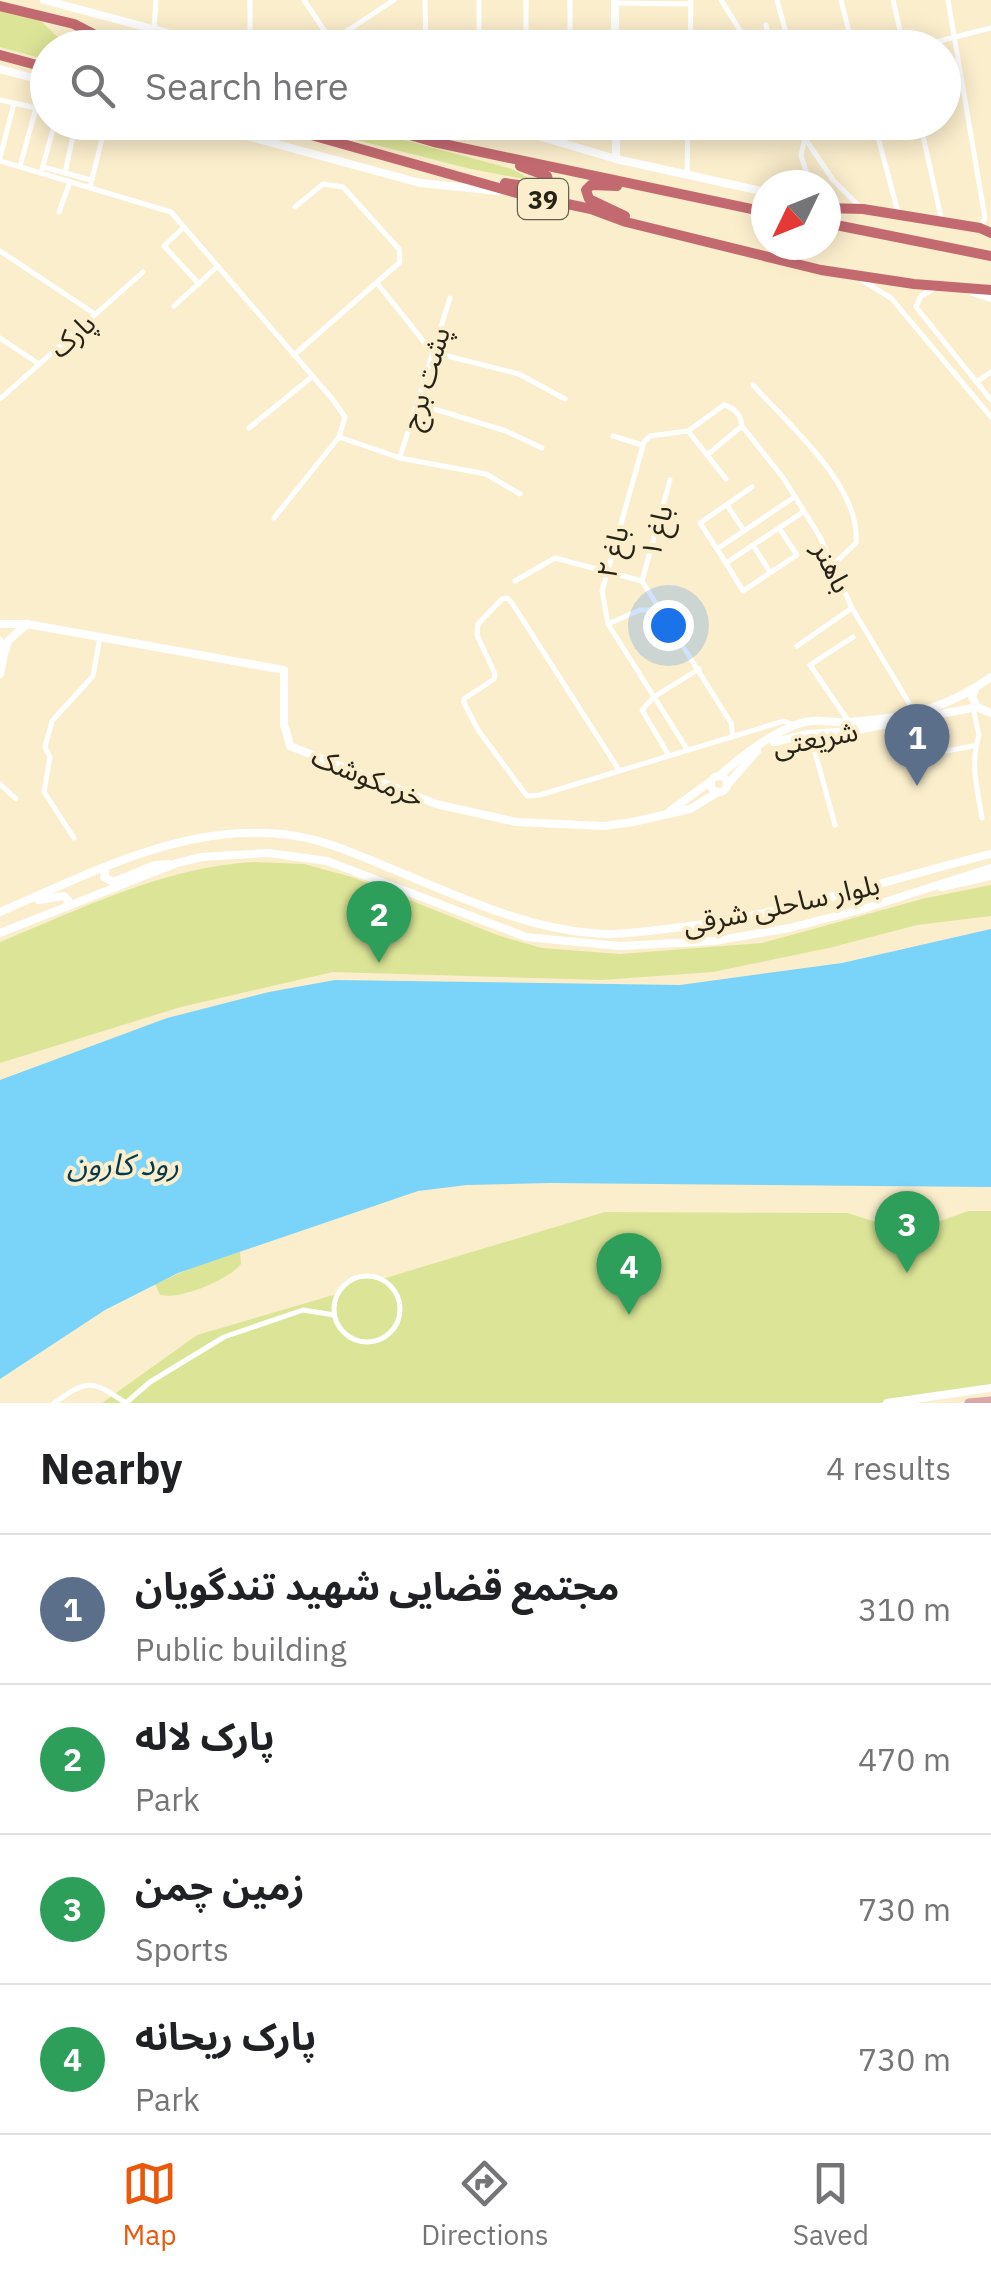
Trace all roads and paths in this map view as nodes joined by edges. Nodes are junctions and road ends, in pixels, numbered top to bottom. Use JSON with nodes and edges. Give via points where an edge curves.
{"nodes":[{"id":1,"x":44,"y":0,"type":"edge"},
{"id":2,"x":156,"y":0,"type":"edge"},
{"id":3,"x":250,"y":0,"type":"edge"},
{"id":4,"x":304,"y":0,"type":"edge"},
{"id":5,"x":394,"y":0,"type":"edge"},
{"id":6,"x":424,"y":0,"type":"edge"},
{"id":7,"x":479,"y":0,"type":"edge"},
{"id":8,"x":526,"y":0,"type":"edge"},
{"id":9,"x":570,"y":0,"type":"edge"},
{"id":10,"x":721,"y":0,"type":"edge"},
{"id":11,"x":777,"y":0,"type":"edge"},
{"id":12,"x":841,"y":0,"type":"edge"},
{"id":13,"x":893,"y":0,"type":"edge"},
{"id":14,"x":948,"y":0,"type":"edge"},
{"id":15,"x":615,"y":2,"type":"edge"},
{"id":16,"x":691,"y":2,"type":"edge"},
{"id":17,"x":0,"y":6,"type":"edge"},
{"id":18,"x":766,"y":25,"type":"dead end"},
{"id":19,"x":154,"y":28,"type":"junction"},
{"id":20,"x":991,"y":28,"type":"edge"},
{"id":21,"x":86,"y":30,"type":"edge"},
{"id":22,"x":161,"y":30,"type":"edge"},
{"id":23,"x":250,"y":30,"type":"edge"},
{"id":24,"x":324,"y":30,"type":"edge"},
{"id":25,"x":353,"y":30,"type":"edge"},
{"id":26,"x":425,"y":30,"type":"edge"},
{"id":27,"x":480,"y":30,"type":"edge"},
{"id":28,"x":526,"y":30,"type":"edge"},
{"id":29,"x":570,"y":30,"type":"edge"},
{"id":30,"x":616,"y":30,"type":"edge"},
{"id":31,"x":690,"y":30,"type":"edge"},
{"id":32,"x":739,"y":30,"type":"edge"},
{"id":33,"x":767,"y":30,"type":"edge"},
{"id":34,"x":785,"y":30,"type":"edge"},
{"id":35,"x":848,"y":30,"type":"edge"},
{"id":36,"x":900,"y":30,"type":"edge"},
{"id":37,"x":954,"y":30,"type":"edge"},
{"id":38,"x":961,"y":35,"type":"edge"},
{"id":39,"x":0,"y":56,"type":"edge"},
{"id":40,"x":30,"y":64,"type":"edge"},
{"id":41,"x":0,"y":69,"type":"edge"},
{"id":42,"x":961,"y":72,"type":"edge"},
{"id":43,"x":30,"y":77,"type":"edge"},
{"id":44,"x":0,"y":100,"type":"edge"},
{"id":45,"x":14,"y":103,"type":"junction"},
{"id":46,"x":30,"y":107,"type":"edge"},
{"id":47,"x":30,"y":130,"type":"edge"},
{"id":48,"x":50,"y":140,"type":"edge"},
{"id":49,"x":72,"y":140,"type":"edge"},
{"id":50,"x":102,"y":140,"type":"edge"},
{"id":51,"x":262,"y":140,"type":"edge"},
{"id":52,"x":331,"y":140,"type":"edge"},
{"id":53,"x":434,"y":140,"type":"edge"},
{"id":54,"x":553,"y":140,"type":"edge"},
{"id":55,"x":616,"y":140,"type":"edge"},
{"id":56,"x":688,"y":140,"type":"edge"},
{"id":57,"x":879,"y":140,"type":"edge"},
{"id":58,"x":924,"y":140,"type":"edge"},
{"id":59,"x":805,"y":142,"type":"joint"},
{"id":60,"x":488,"y":154,"type":"junction"},
{"id":61,"x":616,"y":159,"type":"junction"},
{"id":62,"x":0,"y":160,"type":"edge"},
{"id":63,"x":20,"y":167,"type":"junction"},
{"id":64,"x":42,"y":170,"type":"junction"},
{"id":65,"x":806,"y":170,"type":"edge"},
{"id":66,"x":64,"y":173,"type":"junction"},
{"id":67,"x":688,"y":175,"type":"junction"},
{"id":68,"x":470,"y":178,"type":"junction"},
{"id":69,"x":70,"y":182,"type":"junction"},
{"id":70,"x":90,"y":184,"type":"junction"},
{"id":71,"x":663,"y":189,"type":"junction"},
{"id":72,"x":751,"y":189,"type":"edge"},
{"id":73,"x":520,"y":194,"type":"junction"},
{"id":74,"x":295,"y":207,"type":"dead end"},
{"id":75,"x":841,"y":208,"type":"edge"},
{"id":76,"x":751,"y":209,"type":"edge"},
{"id":77,"x":862,"y":210,"type":"junction"},
{"id":78,"x":59,"y":212,"type":"dead end"},
{"id":79,"x":899,"y":216,"type":"junction"},
{"id":80,"x":942,"y":222,"type":"junction"},
{"id":81,"x":636,"y":224,"type":"junction"},
{"id":82,"x":841,"y":226,"type":"edge"},
{"id":83,"x":184,"y":227,"type":"junction"},
{"id":84,"x":987,"y":229,"type":"edge"},
{"id":85,"x":0,"y":251,"type":"edge"},
{"id":86,"x":991,"y":256,"type":"edge"},
{"id":87,"x":218,"y":266,"type":"junction"},
{"id":88,"x":143,"y":272,"type":"dead end"},
{"id":89,"x":851,"y":275,"type":"junction"},
{"id":90,"x":377,"y":283,"type":"junction"},
{"id":91,"x":198,"y":284,"type":"junction"},
{"id":92,"x":940,"y":286,"type":"junction"},
{"id":93,"x":964,"y":289,"type":"junction"},
{"id":94,"x":991,"y":290,"type":"edge"},
{"id":95,"x":450,"y":298,"type":"dead end"},
{"id":96,"x":991,"y":298,"type":"edge"},
{"id":97,"x":174,"y":306,"type":"dead end"},
{"id":98,"x":919,"y":310,"type":"junction"},
{"id":99,"x":95,"y":314,"type":"junction"},
{"id":100,"x":910,"y":319,"type":"junction"},
{"id":101,"x":0,"y":338,"type":"edge"},
{"id":102,"x":432,"y":352,"type":"junction"},
{"id":103,"x":294,"y":355,"type":"junction"},
{"id":104,"x":40,"y":364,"type":"junction"},
{"id":105,"x":991,"y":372,"type":"edge"},
{"id":106,"x":313,"y":376,"type":"junction"},
{"id":107,"x":976,"y":382,"type":"junction"},
{"id":108,"x":753,"y":385,"type":"dead end"},
{"id":109,"x":0,"y":399,"type":"edge"},
{"id":110,"x":565,"y":399,"type":"dead end"},
{"id":111,"x":991,"y":400,"type":"edge"},
{"id":112,"x":417,"y":404,"type":"junction"},
{"id":113,"x":991,"y":416,"type":"edge"},
{"id":114,"x":742,"y":426,"type":"junction"},
{"id":115,"x":250,"y":428,"type":"dead end"},
{"id":116,"x":688,"y":431,"type":"junction"},
{"id":117,"x":613,"y":436,"type":"dead end"},
{"id":118,"x":339,"y":438,"type":"junction"},
{"id":119,"x":642,"y":445,"type":"junction"},
{"id":120,"x":542,"y":448,"type":"dead end"},
{"id":121,"x":707,"y":455,"type":"junction"},
{"id":122,"x":400,"y":458,"type":"junction"},
{"id":123,"x":726,"y":479,"type":"dead end"},
{"id":124,"x":670,"y":480,"type":"dead end"},
{"id":125,"x":752,"y":487,"type":"dead end"},
{"id":126,"x":520,"y":494,"type":"dead end"},
{"id":127,"x":793,"y":498,"type":"junction"},
{"id":128,"x":727,"y":505,"type":"junction"},
{"id":129,"x":803,"y":512,"type":"junction"},
{"id":130,"x":274,"y":518,"type":"dead end"},
{"id":131,"x":780,"y":528,"type":"junction"},
{"id":132,"x":744,"y":531,"type":"junction"},
{"id":133,"x":754,"y":545,"type":"junction"},
{"id":134,"x":717,"y":549,"type":"junction"},
{"id":135,"x":726,"y":563,"type":"junction"},
{"id":136,"x":833,"y":565,"type":"junction"},
{"id":137,"x":607,"y":571,"type":"junction"},
{"id":138,"x":771,"y":572,"type":"junction"},
{"id":139,"x":515,"y":580,"type":"dead end"},
{"id":140,"x":642,"y":580,"type":"junction"},
{"id":141,"x":852,"y":608,"type":"junction"},
{"id":142,"x":662,"y":610,"type":"junction"},
{"id":143,"x":0,"y":624,"type":"edge"},
{"id":144,"x":27,"y":624,"type":"junction"},
{"id":145,"x":608,"y":624,"type":"junction"},
{"id":146,"x":852,"y":636,"type":"dead end"},
{"id":147,"x":100,"y":637,"type":"junction"},
{"id":148,"x":0,"y":641,"type":"edge"},
{"id":149,"x":797,"y":646,"type":"dead end"},
{"id":150,"x":4,"y":654,"type":"junction"},
{"id":151,"x":698,"y":670,"type":"junction"},
{"id":152,"x":0,"y":674,"type":"edge"},
{"id":153,"x":991,"y":677,"type":"edge"},
{"id":154,"x":976,"y":687,"type":"junction"},
{"id":155,"x":654,"y":697,"type":"junction"},
{"id":156,"x":975,"y":708,"type":"junction"},
{"id":157,"x":915,"y":713,"type":"junction"},
{"id":158,"x":991,"y":713,"type":"edge"},
{"id":159,"x":806,"y":724,"type":"junction"},
{"id":160,"x":851,"y":727,"type":"junction"},
{"id":161,"x":811,"y":734,"type":"junction"},
{"id":162,"x":733,"y":736,"type":"junction"},
{"id":163,"x":777,"y":738,"type":"junction"},
{"id":164,"x":973,"y":746,"type":"junction"},
{"id":165,"x":687,"y":749,"type":"junction"},
{"id":166,"x":946,"y":751,"type":"dead end"},
{"id":167,"x":669,"y":755,"type":"junction"},
{"id":168,"x":620,"y":770,"type":"junction"},
{"id":169,"x":715,"y":779,"type":"junction"},
{"id":170,"x":0,"y":784,"type":"edge"},
{"id":171,"x":727,"y":784,"type":"junction"},
{"id":172,"x":718,"y":792,"type":"junction"},
{"id":173,"x":16,"y":800,"type":"dead end"},
{"id":174,"x":661,"y":816,"type":"junction"},
{"id":175,"x":982,"y":818,"type":"dead end"},
{"id":176,"x":836,"y":825,"type":"dead end"},
{"id":177,"x":74,"y":838,"type":"dead end"},
{"id":178,"x":991,"y":854,"type":"edge"},
{"id":179,"x":177,"y":863,"type":"junction"},
{"id":180,"x":106,"y":867,"type":"junction"},
{"id":181,"x":991,"y":868,"type":"edge"},
{"id":182,"x":991,"y":876,"type":"edge"},
{"id":183,"x":876,"y":884,"type":"junction"},
{"id":184,"x":928,"y":888,"type":"junction"},
{"id":185,"x":848,"y":892,"type":"junction"},
{"id":186,"x":24,"y":902,"type":"junction"},
{"id":187,"x":66,"y":907,"type":"junction"},
{"id":188,"x":864,"y":909,"type":"junction"},
{"id":189,"x":0,"y":912,"type":"edge"},
{"id":190,"x":0,"y":933,"type":"edge"},
{"id":191,"x":334,"y":1315,"type":"junction"},
{"id":192,"x":991,"y":1388,"type":"edge"},
{"id":193,"x":991,"y":1400,"type":"edge"},
{"id":194,"x":54,"y":1403,"type":"edge"},
{"id":195,"x":887,"y":1403,"type":"edge"},
{"id":196,"x":969,"y":1403,"type":"edge"}],
"edges":[{"from":1,"to":19,"type":"main road"},
{"from":2,"to":19,"type":"street"},
{"from":3,"to":23,"type":"street"},
{"from":4,"to":24,"type":"street"},
{"from":5,"to":25,"type":"street"},
{"from":6,"to":26,"type":"street"},
{"from":7,"to":27,"type":"street"},
{"from":8,"to":28,"type":"street"},
{"from":9,"to":29,"type":"street"},
{"from":10,"to":32,"type":"street"},
{"from":11,"to":34,"type":"street"},
{"from":12,"to":35,"type":"street"},
{"from":13,"to":36,"type":"street"},
{"from":14,"to":37,"type":"street"},
{"from":15,"to":16,"type":"street"},
{"from":15,"to":30,"type":"main road"},
{"from":16,"to":31,"type":"street"},
{"from":17,"to":21,"type":"highway"},
{"from":18,"to":33,"type":"street"},
{"from":19,"to":22,"type":"main road"},
{"from":20,"to":38,"type":"street"},
{"from":39,"to":40,"type":"highway"},
{"from":41,"to":43,"type":"main road"},
{"from":42,"to":84,"type":"street"},
{"from":44,"to":45,"type":"street"},
{"from":45,"to":46,"type":"street"},
{"from":45,"to":62,"type":"street"},
{"from":47,"to":63,"type":"street"},
{"from":48,"to":64,"type":"street"},
{"from":49,"to":66,"type":"street"},
{"from":50,"to":70,"type":"street"},
{"from":51,"to":73,"type":"main road","via":[[420,183]]},
{"from":52,"to":68,"type":"highway","number":"39"},
{"from":53,"to":60,"type":"highway","number":"39"},
{"from":54,"to":61,"type":"main road"},
{"from":55,"to":61,"type":"main road"},
{"from":56,"to":67,"type":"street"},
{"from":57,"to":79,"type":"street"},
{"from":58,"to":80,"type":"street"},
{"from":59,"to":65,"type":"street"},
{"from":59,"to":77,"type":"street"},
{"from":60,"to":68,"type":"highway","via":[[547,176],[550,184]]},
{"from":60,"to":71,"type":"highway","number":"39"},
{"from":61,"to":67,"type":"main road"},
{"from":62,"to":63,"type":"street"},
{"from":63,"to":64,"type":"street"},
{"from":64,"to":66,"type":"street"},
{"from":64,"to":69,"type":"street"},
{"from":66,"to":70,"type":"street"},
{"from":67,"to":72,"type":"main road"},
{"from":68,"to":73,"type":"highway","number":"39"},
{"from":69,"to":70,"type":"street"},
{"from":69,"to":78,"type":"street"},
{"from":70,"to":83,"type":"street","via":[[163,208]]},
{"from":71,"to":76,"type":"highway","number":"39"},
{"from":71,"to":81,"type":"highway","via":[[588,187],[590,198]]},
{"from":73,"to":81,"type":"highway","number":"39"},
{"from":74,"to":90,"type":"street","via":[[328,182],[343,186],[400,249],[400,262]]},
{"from":75,"to":77,"type":"highway"},
{"from":77,"to":79,"type":"highway"},
{"from":79,"to":80,"type":"highway"},
{"from":80,"to":84,"type":"highway"},
{"from":81,"to":89,"type":"highway","number":"39"},
{"from":82,"to":86,"type":"highway"},
{"from":83,"to":87,"type":"street"},
{"from":83,"to":91,"type":"street","via":[[164,246]]},
{"from":85,"to":99,"type":"street"},
{"from":87,"to":91,"type":"street"},
{"from":87,"to":103,"type":"street"},
{"from":88,"to":99,"type":"street","name":"پارک"},
{"from":89,"to":92,"type":"highway","number":"39"},
{"from":89,"to":100,"type":"street","via":[[884,291]]},
{"from":90,"to":102,"type":"street"},
{"from":90,"to":103,"type":"street"},
{"from":91,"to":97,"type":"street"},
{"from":92,"to":93,"type":"highway","number":"39"},
{"from":92,"to":98,"type":"street","via":[[922,296]]},
{"from":93,"to":94,"type":"highway","number":"39"},
{"from":93,"to":96,"type":"main road"},
{"from":95,"to":102,"type":"street","name":"پشت برج"},
{"from":98,"to":100,"type":"street"},
{"from":98,"to":107,"type":"street"},
{"from":99,"to":104,"type":"street","name":"پارک"},
{"from":100,"to":113,"type":"street"},
{"from":101,"to":104,"type":"street"},
{"from":102,"to":110,"type":"street","via":[[519,374]]},
{"from":102,"to":112,"type":"street","name":"پشت برج"},
{"from":103,"to":106,"type":"street"},
{"from":104,"to":109,"type":"street","name":"پارک"},
{"from":105,"to":107,"type":"street"},
{"from":106,"to":115,"type":"street"},
{"from":106,"to":118,"type":"street","via":[[345,417]]},
{"from":107,"to":111,"type":"street"},
{"from":108,"to":136,"type":"street","via":[[853,508],[856,543]]},
{"from":112,"to":120,"type":"street","via":[[506,430]]},
{"from":112,"to":122,"type":"street","name":"پشت برج"},
{"from":114,"to":116,"type":"street","via":[[724,404]]},
{"from":114,"to":121,"type":"street"},
{"from":114,"to":127,"type":"street","name":"باهنر"},
{"from":116,"to":119,"type":"street","via":[[650,436]]},
{"from":116,"to":121,"type":"street"},
{"from":117,"to":119,"type":"street"},
{"from":118,"to":122,"type":"street"},
{"from":118,"to":130,"type":"street"},
{"from":119,"to":137,"type":"street","name":"باغ ۲"},
{"from":121,"to":123,"type":"street"},
{"from":122,"to":126,"type":"street","via":[[486,474]]},
{"from":124,"to":140,"type":"street","name":"باغ ۱"},
{"from":125,"to":128,"type":"street"},
{"from":127,"to":129,"type":"street","name":"باهنر"},
{"from":127,"to":132,"type":"street"},
{"from":128,"to":132,"type":"street"},
{"from":128,"to":134,"type":"street","via":[[700,523]]},
{"from":129,"to":131,"type":"street"},
{"from":129,"to":136,"type":"street","name":"باهنر"},
{"from":131,"to":133,"type":"street"},
{"from":131,"to":138,"type":"street","via":[[798,555]]},
{"from":132,"to":134,"type":"street"},
{"from":133,"to":135,"type":"street"},
{"from":133,"to":138,"type":"street"},
{"from":134,"to":135,"type":"street"},
{"from":135,"to":138,"type":"street","via":[[743,591]]},
{"from":136,"to":141,"type":"street","name":"باهنر"},
{"from":137,"to":139,"type":"street","via":[[555,558]]},
{"from":137,"to":140,"type":"street"},
{"from":137,"to":145,"type":"street","name":"باغ ۲","via":[[602,591]]},
{"from":140,"to":142,"type":"street","name":"باغ ۱"},
{"from":141,"to":149,"type":"street"},
{"from":141,"to":157,"type":"street","name":"باهنر"},
{"from":142,"to":145,"type":"street","via":[[640,610]]},
{"from":142,"to":151,"type":"street","name":"باغ ۱"},
{"from":143,"to":144,"type":"main road","name":"خرمکوشک"},
{"from":144,"to":147,"type":"main road","name":"خرمکوشک"},
{"from":144,"to":150,"type":"main road"},
{"from":145,"to":155,"type":"street","name":"باغ ۲"},
{"from":146,"to":160,"type":"street","via":[[810,665]]},
{"from":147,"to":174,"type":"main road","name":"خرمکوشک","via":[[284,670],[290,746],[436,804],[555,825],[604,826]]},
{"from":147,"to":177,"type":"street","via":[[93,676],[52,721],[45,747],[50,756],[44,792]]},
{"from":148,"to":150,"type":"main road"},
{"from":150,"to":152,"type":"main road"},
{"from":151,"to":155,"type":"street"},
{"from":151,"to":162,"type":"street","name":"باغ ۱"},
{"from":153,"to":154,"type":"main road","name":"شریعتی"},
{"from":154,"to":156,"type":"main road"},
{"from":154,"to":157,"type":"main road","name":"شریعتی","via":[[947,706]]},
{"from":155,"to":165,"type":"street","name":"باغ ۲"},
{"from":155,"to":167,"type":"street","via":[[642,710]]},
{"from":156,"to":158,"type":"main road"},
{"from":156,"to":160,"type":"main road","name":"شریعتی"},
{"from":156,"to":164,"type":"street","via":[[979,735]]},
{"from":157,"to":160,"type":"main road","name":"شریعتی"},
{"from":159,"to":160,"type":"main road","name":"شریعتی"},
{"from":159,"to":161,"type":"main road"},
{"from":159,"to":162,"type":"street","via":[[784,721]]},
{"from":159,"to":163,"type":"main road","name":"شریعتی"},
{"from":160,"to":161,"type":"main road","name":"شریعتی"},
{"from":161,"to":163,"type":"main road","name":"شریعتی"},
{"from":161,"to":176,"type":"street"},
{"from":162,"to":165,"type":"street"},
{"from":163,"to":169,"type":"main road","name":"شریعتی","via":[[748,750]]},
{"from":163,"to":171,"type":"main road","name":"شریعتی","via":[[752,754]]},
{"from":164,"to":166,"type":"street"},
{"from":164,"to":175,"type":"street"},
{"from":165,"to":167,"type":"street"},
{"from":167,"to":168,"type":"street"},
{"from":168,"to":168,"type":"street","via":[[527,796],[478,730],[464,699],[496,674],[477,635],[478,624],[502,599],[512,603]]},
{"from":169,"to":171,"type":"main road"},
{"from":169,"to":172,"type":"main road"},
{"from":169,"to":174,"type":"main road","name":"شریعتی"},
{"from":170,"to":173,"type":"street"},
{"from":171,"to":172,"type":"main road"},
{"from":172,"to":174,"type":"main road"},
{"from":178,"to":183,"type":"main road","name":"بلوار ساحلی شرقی"},
{"from":179,"to":180,"type":"main road","via":[[113,882],[104,877]]},
{"from":179,"to":187,"type":"main road","name":"بلوار ساحلی شرقی"},
{"from":179,"to":188,"type":"main road","name":"بلوار ساحلی شرقی","via":[[268,853],[326,861],[526,937],[592,945],[714,941]]},
{"from":180,"to":185,"type":"main road","name":"بلوار ساحلی شرقی","via":[[173,843],[240,833],[301,837],[530,924],[594,934],[713,924]]},
{"from":180,"to":186,"type":"main road","name":"بلوار ساحلی شرقی"},
{"from":181,"to":184,"type":"main road","name":"بلوار ساحلی شرقی"},
{"from":182,"to":184,"type":"main road"},
{"from":183,"to":184,"type":"main road","via":[[882,898]]},
{"from":183,"to":185,"type":"main road","name":"بلوار ساحلی شرقی"},
{"from":184,"to":188,"type":"main road","name":"بلوار ساحلی شرقی"},
{"from":185,"to":188,"type":"main road","via":[[860,896]]},
{"from":186,"to":187,"type":"main road","via":[[64,896]]},
{"from":186,"to":189,"type":"main road","name":"بلوار ساحلی شرقی"},
{"from":187,"to":190,"type":"main road","name":"بلوار ساحلی شرقی"},
{"from":191,"to":191,"type":"street","via":[[354,1340],[376,1342],[393,1332],[400,1303],[391,1285],[362,1276],[343,1286]]},
{"from":191,"to":194,"type":"street","via":[[303,1310],[224,1337],[126,1403],[97,1384],[79,1385]]},
{"from":192,"to":195,"type":"main road"},
{"from":193,"to":196,"type":"main road"}]}
